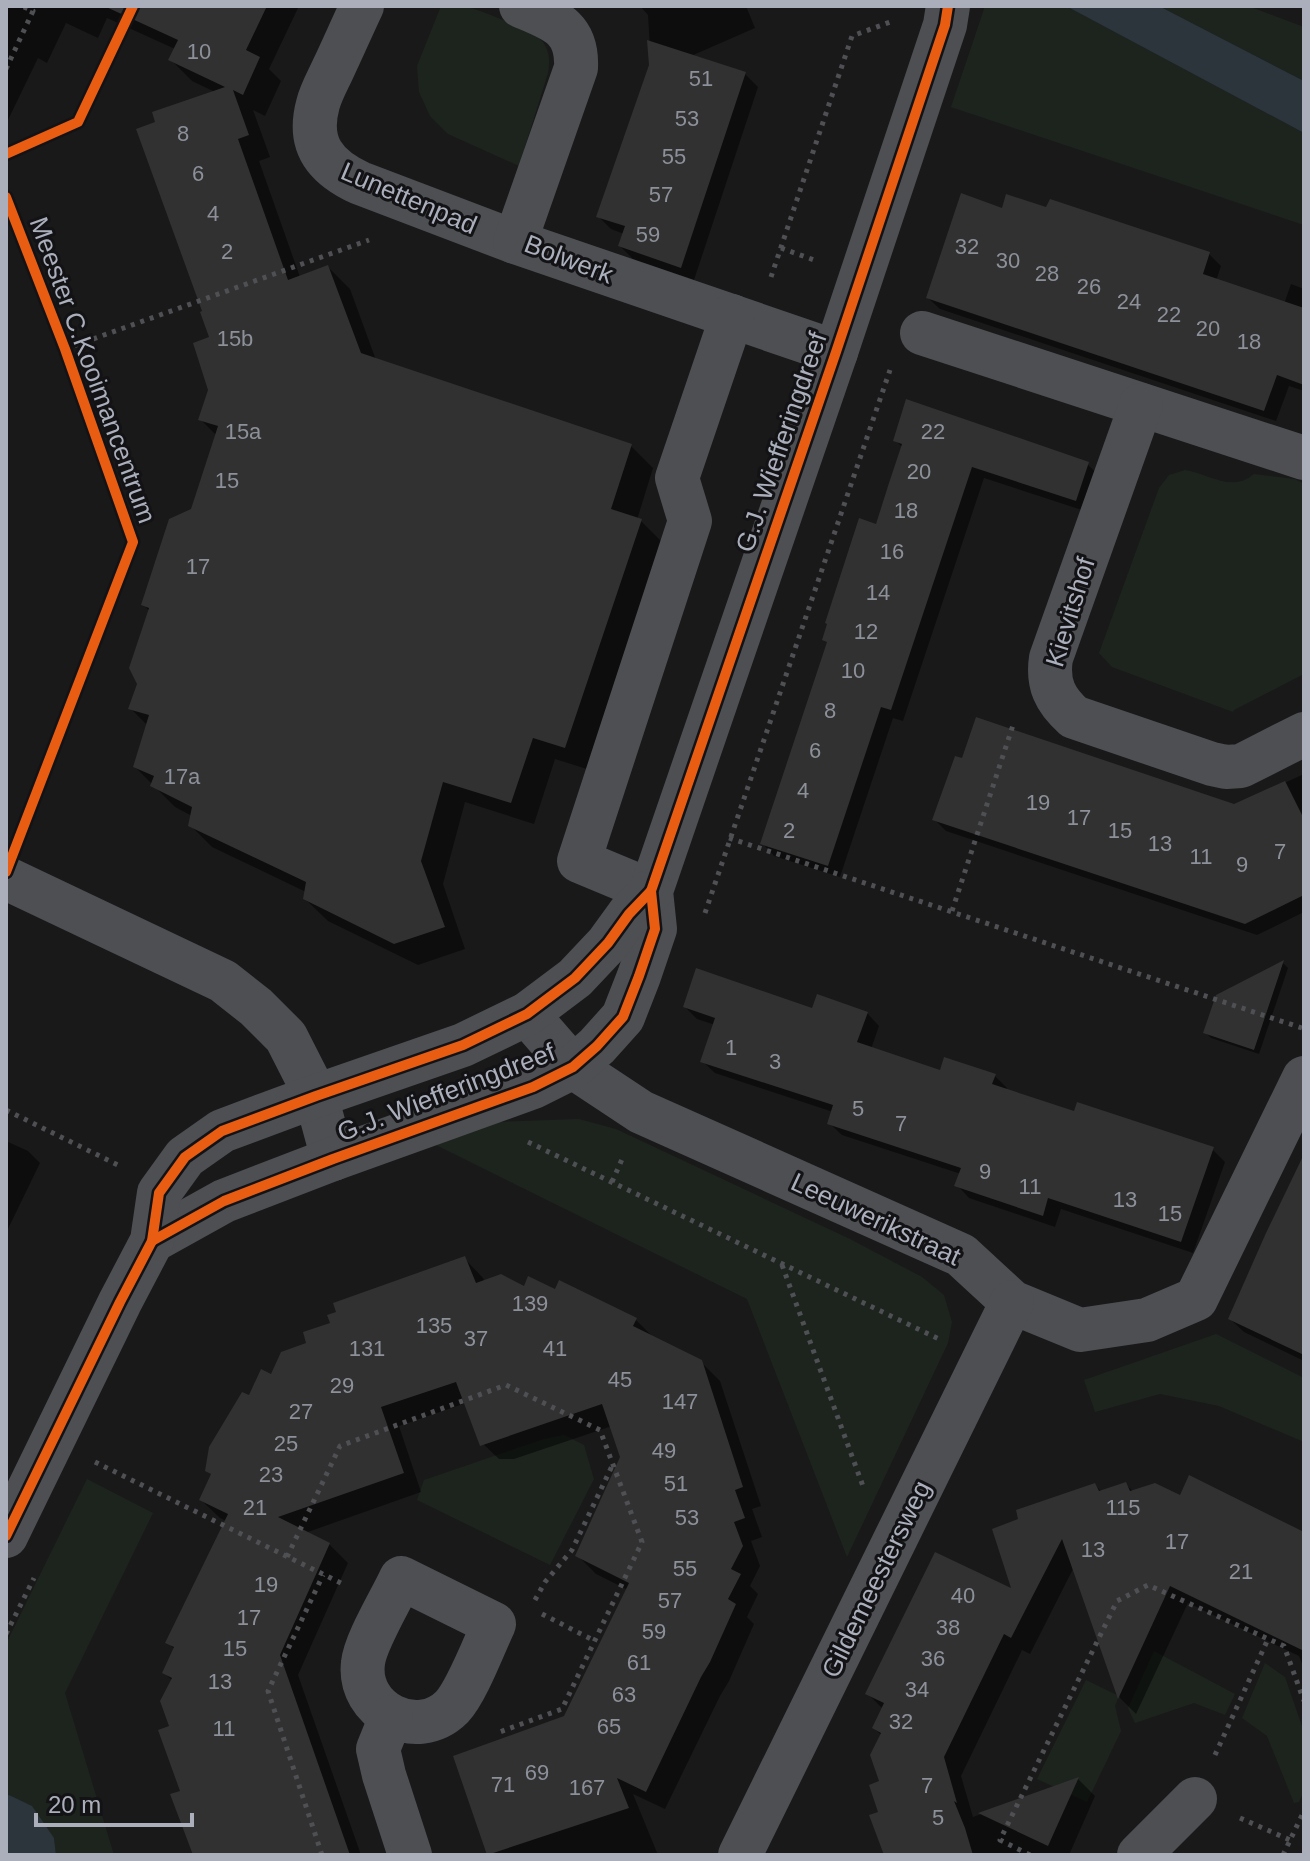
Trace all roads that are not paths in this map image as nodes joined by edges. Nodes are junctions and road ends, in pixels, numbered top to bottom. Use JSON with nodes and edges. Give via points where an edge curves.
{"nodes":[{"id":1,"x":362,"y":6,"type":"edge"},
{"id":2,"x":521,"y":6,"type":"edge"},
{"id":3,"x":948,"y":6,"type":"edge"},
{"id":4,"x":515,"y":242,"type":"junction"},
{"id":5,"x":744,"y":320,"type":"junction"},
{"id":6,"x":922,"y":333,"type":"dead end"},
{"id":7,"x":836,"y":352,"type":"junction"},
{"id":8,"x":1141,"y":405,"type":"junction"},
{"id":9,"x":1304,"y":458,"type":"edge"},
{"id":10,"x":1304,"y":734,"type":"edge"},
{"id":11,"x":6,"y":878,"type":"edge"},
{"id":12,"x":651,"y":891,"type":"junction"},
{"id":13,"x":527,"y":1014,"type":"junction"},
{"id":14,"x":573,"y":1067,"type":"junction"},
{"id":15,"x":1304,"y":1078,"type":"edge"},
{"id":16,"x":316,"y":1096,"type":"junction"},
{"id":17,"x":333,"y":1159,"type":"junction"},
{"id":18,"x":152,"y":1241,"type":"junction"},
{"id":19,"x":1012,"y":1302,"type":"junction"},
{"id":20,"x":6,"y":1536,"type":"edge"},
{"id":21,"x":391,"y":1717,"type":"junction"},
{"id":22,"x":1195,"y":1799,"type":"road end"},
{"id":23,"x":410,"y":1855,"type":"edge"},
{"id":24,"x":740,"y":1855,"type":"edge"},
{"id":25,"x":1139,"y":1855,"type":"edge"}],
"edges":[{"from":1,"to":4,"type":"street","name":"Lunettenpad","via":[[318,101],[314,122],[326,161],[341,175]]},
{"from":2,"to":4,"type":"street","name":"Bolwerk","via":[[559,23],[577,55]]},
{"from":3,"to":7,"type":"street","name":"G.J. Wiefferingdreef"},
{"from":4,"to":5,"type":"street","name":"Bolwerk"},
{"from":5,"to":7,"type":"street","name":"Bolwerk"},
{"from":5,"to":12,"type":"street","via":[[677,478],[690,521],[579,861]]},
{"from":6,"to":8,"type":"street"},
{"from":7,"to":12,"type":"street","name":"G.J. Wiefferingdreef"},
{"from":8,"to":9,"type":"street"},
{"from":8,"to":10,"type":"street","name":"Kievitshof","via":[[1051,658],[1053,692],[1074,717],[1226,767],[1241,766]]},
{"from":11,"to":16,"type":"street","via":[[223,981],[286,1037]]},
{"from":12,"to":13,"type":"street","name":"G.J. Wiefferingdreef","via":[[575,978]]},
{"from":12,"to":14,"type":"street","name":"G.J. Wiefferingdreef","via":[[655,929],[623,1017]]},
{"from":13,"to":14,"type":"street","name":"Leeuwerikstraat"},
{"from":13,"to":16,"type":"street","name":"G.J. Wiefferingdreef","via":[[463,1045]]},
{"from":14,"to":17,"type":"street","name":"G.J. Wiefferingdreef","via":[[533,1087]]},
{"from":14,"to":19,"type":"street","name":"Leeuwerikstraat","via":[[641,1112],[961,1255]]},
{"from":15,"to":19,"type":"street","name":"Leeuwerikstraat","via":[[1196,1299],[1147,1320],[1080,1330]]},
{"from":16,"to":17,"type":"street"},
{"from":16,"to":18,"type":"street","name":"G.J. Wiefferingdreef","via":[[222,1131],[185,1157],[159,1193]]},
{"from":17,"to":18,"type":"street","name":"G.J. Wiefferingdreef","via":[[224,1201]]},
{"from":18,"to":20,"type":"street","name":"G.J. Wiefferingdreef"},
{"from":19,"to":24,"type":"street","name":"Gildemeestersweg"},
{"from":21,"to":21,"type":"street","via":[[423,1721],[452,1707],[494,1624],[401,1578],[363,1663],[368,1694]]},
{"from":21,"to":23,"type":"street","via":[[378,1749]]},
{"from":22,"to":25,"type":"street"}]}
